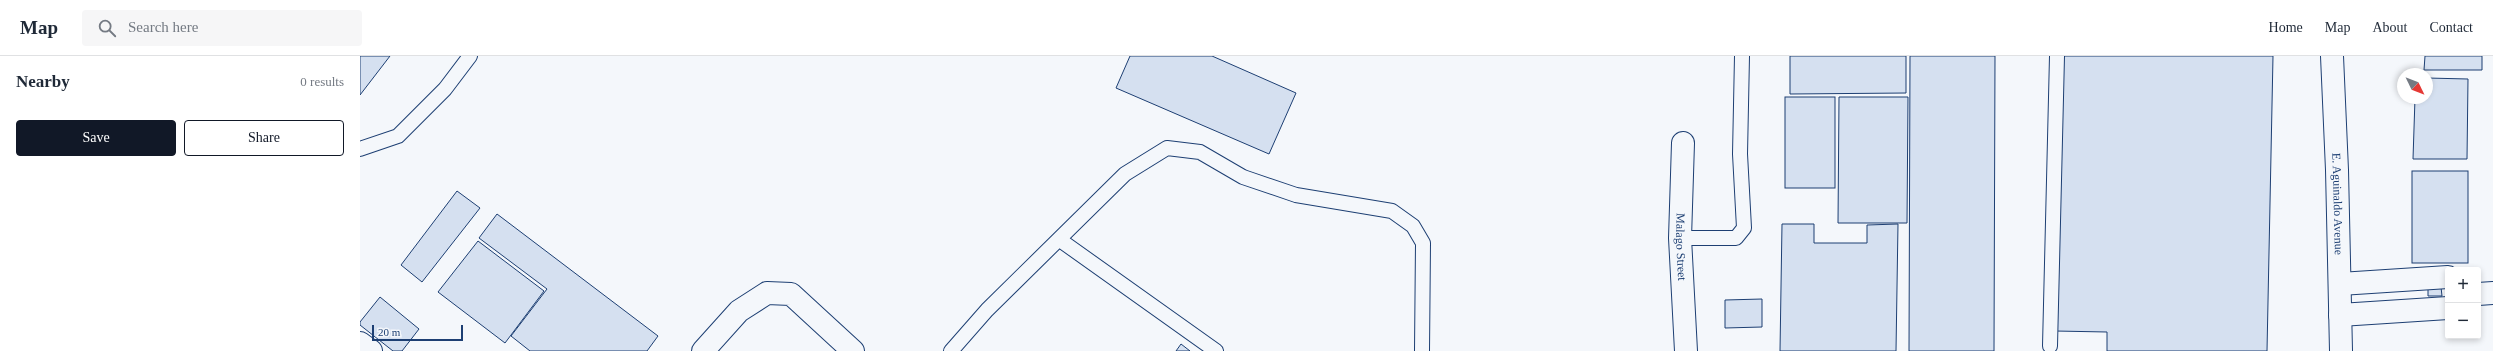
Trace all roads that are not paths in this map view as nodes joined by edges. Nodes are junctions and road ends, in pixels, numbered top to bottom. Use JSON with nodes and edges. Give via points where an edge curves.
{"nodes":[{"id":1,"x":470,"y":56,"type":"edge"},
{"id":2,"x":1742,"y":56,"type":"edge"},
{"id":3,"x":2057,"y":56,"type":"edge"},
{"id":4,"x":2332,"y":56,"type":"edge"},
{"id":5,"x":1683,"y":143,"type":"dead end"},
{"id":6,"x":360,"y":149,"type":"edge"},
{"id":7,"x":1680,"y":238,"type":"junction"},
{"id":8,"x":1060,"y":240,"type":"junction"},
{"id":9,"x":2445,"y":277,"type":"edge"},
{"id":10,"x":2340,"y":284,"type":"junction"},
{"id":11,"x":2493,"y":293,"type":"edge"},
{"id":12,"x":2481,"y":294,"type":"edge"},
{"id":13,"x":2445,"y":308,"type":"edge"},
{"id":14,"x":2340,"y":315,"type":"junction"},
{"id":15,"x":360,"y":343,"type":"edge"},
{"id":16,"x":2050,"y":346,"type":"dead end"},
{"id":17,"x":371,"y":351,"type":"edge"},
{"id":18,"x":704,"y":351,"type":"edge"},
{"id":19,"x":853,"y":351,"type":"edge"},
{"id":20,"x":951,"y":351,"type":"edge"},
{"id":21,"x":1216,"y":351,"type":"edge"},
{"id":22,"x":1422,"y":351,"type":"edge"},
{"id":23,"x":1686,"y":351,"type":"edge"},
{"id":24,"x":2341,"y":351,"type":"edge"}],
"edges":[{"from":1,"to":6,"type":"lane","via":[[445,89],[398,136]]},
{"from":2,"to":7,"type":"lane","via":[[1740,154],[1744,228],[1736,238]]},
{"from":3,"to":16,"type":"lane"},
{"from":4,"to":10,"type":"street","name":"E. Aguinaldo Avenue"},
{"from":5,"to":7,"type":"street","name":"Malago Street"},
{"from":7,"to":23,"type":"street","name":"Malago Street"},
{"from":8,"to":20,"type":"lane","via":[[987,310]]},
{"from":8,"to":21,"type":"lane"},
{"from":8,"to":22,"type":"lane","via":[[1125,174],[1167,148],[1200,152],[1243,177],[1296,195],[1392,211],[1413,226],[1423,243]]},
{"from":9,"to":10,"type":"street"},
{"from":10,"to":14,"type":"street","name":"E. Aguinaldo Avenue"},
{"from":11,"to":12,"type":"street"},
{"from":13,"to":14,"type":"street"},
{"from":14,"to":24,"type":"street","name":"E. Aguinaldo Avenue"},
{"from":15,"to":17,"type":"street"},
{"from":18,"to":19,"type":"street","via":[[739,311],[767,293],[775,293],[791,294]]}]}
